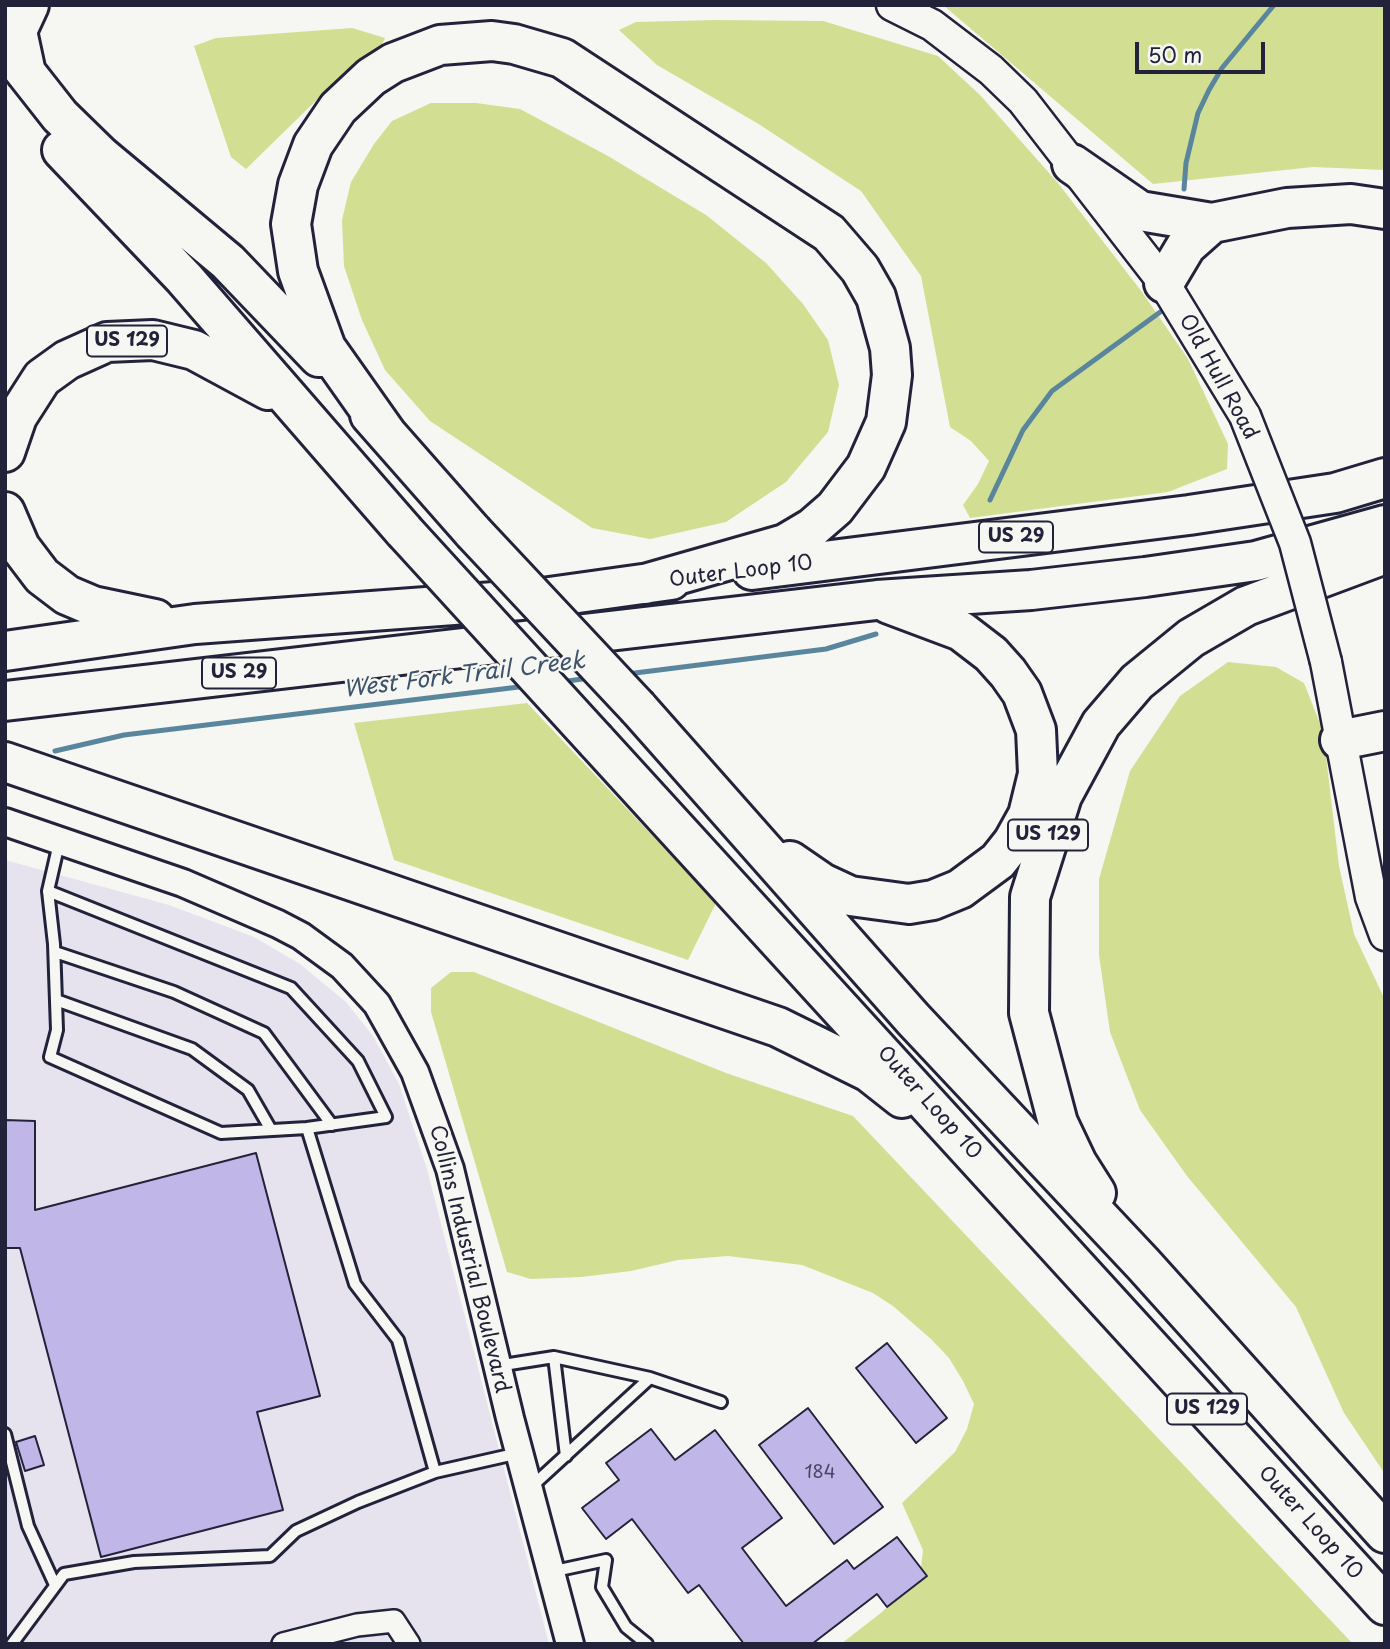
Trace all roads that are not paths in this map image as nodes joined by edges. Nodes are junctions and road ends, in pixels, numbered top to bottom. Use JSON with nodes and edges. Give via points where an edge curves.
{"nodes":[{"id":1,"x":29,"y":5,"type":"edge"},
{"id":2,"x":892,"y":5,"type":"edge"},
{"id":3,"x":12,"y":70,"type":"edge"},
{"id":4,"x":1072,"y":164,"type":"junction"},
{"id":5,"x":1385,"y":209,"type":"edge"},
{"id":6,"x":1212,"y":223,"type":"junction"},
{"id":7,"x":1164,"y":283,"type":"junction"},
{"id":8,"x":291,"y":403,"type":"junction"},
{"id":9,"x":386,"y":433,"type":"junction"},
{"id":10,"x":5,"y":452,"type":"edge"},
{"id":11,"x":1385,"y":478,"type":"edge"},
{"id":12,"x":5,"y":512,"type":"edge"},
{"id":13,"x":1385,"y":524,"type":"edge"},
{"id":14,"x":1385,"y":554,"type":"edge"},
{"id":15,"x":645,"y":584,"type":"junction"},
{"id":16,"x":877,"y":600,"type":"junction"},
{"id":17,"x":195,"y":624,"type":"junction"},
{"id":18,"x":5,"y":651,"type":"edge"},
{"id":19,"x":5,"y":701,"type":"edge"},
{"id":20,"x":1385,"y":731,"type":"edge"},
{"id":21,"x":1340,"y":740,"type":"junction"},
{"id":22,"x":5,"y":762,"type":"edge"},
{"id":23,"x":697,"y":774,"type":"junction"},
{"id":24,"x":5,"y":822,"type":"edge"},
{"id":25,"x":60,"y":841,"type":"junction"},
{"id":26,"x":48,"y":891,"type":"junction"},
{"id":27,"x":1378,"y":893,"type":"edge"},
{"id":28,"x":1385,"y":935,"type":"edge"},
{"id":29,"x":55,"y":953,"type":"junction"},
{"id":30,"x":56,"y":1000,"type":"junction"},
{"id":31,"x":332,"y":1125,"type":"junction"},
{"id":32,"x":307,"y":1128,"type":"junction"},
{"id":33,"x":271,"y":1130,"type":"junction"},
{"id":34,"x":1029,"y":1214,"type":"junction"},
{"id":35,"x":1144,"y":1265,"type":"junction"},
{"id":36,"x":554,"y":1357,"type":"junction"},
{"id":37,"x":497,"y":1366,"type":"junction"},
{"id":38,"x":650,"y":1378,"type":"junction"},
{"id":39,"x":722,"y":1402,"type":"dead end"},
{"id":40,"x":5,"y":1434,"type":"edge"},
{"id":41,"x":519,"y":1453,"type":"junction"},
{"id":42,"x":566,"y":1456,"type":"junction"},
{"id":43,"x":435,"y":1472,"type":"junction"},
{"id":44,"x":528,"y":1490,"type":"junction"},
{"id":45,"x":1385,"y":1534,"type":"edge"},
{"id":46,"x":550,"y":1572,"type":"junction"},
{"id":47,"x":55,"y":1585,"type":"junction"},
{"id":48,"x":1385,"y":1605,"type":"edge"},
{"id":49,"x":12,"y":1644,"type":"edge"},
{"id":50,"x":283,"y":1644,"type":"edge"},
{"id":51,"x":409,"y":1644,"type":"edge"},
{"id":52,"x":570,"y":1644,"type":"edge"},
{"id":53,"x":647,"y":1644,"type":"edge"}],
"edges":[{"from":1,"to":3,"type":"highway","via":[[18,31]]},
{"from":2,"to":4,"type":"main road","name":"Old Hull Road","via":[[932,25],[991,70],[1023,101]]},
{"from":3,"to":8,"type":"highway"},
{"from":3,"to":9,"type":"highway","via":[[101,156],[195,231],[246,280]]},
{"from":4,"to":6,"type":"highway","via":[[1140,211]]},
{"from":4,"to":7,"type":"main road","name":"Old Hull Road"},
{"from":5,"to":6,"type":"highway","via":[[1351,204],[1287,208]]},
{"from":6,"to":7,"type":"highway","via":[[1186,246]]},
{"from":7,"to":21,"type":"main road","name":"Old Hull Road","bridge":true,"via":[[1245,416],[1295,542],[1326,662]]},
{"from":8,"to":10,"type":"highway","number":"US 129","via":[[194,350],[153,340],[107,342],[67,360],[42,378],[18,417]]},
{"from":8,"to":34,"type":"highway","name":"Outer Loop 10","number":"US 129","bridge":true},
{"from":9,"to":15,"type":"highway","via":[[326,348],[298,271],[291,224],[313,145],[355,90],[393,63],[428,49],[492,41],[562,58],[829,233],[860,269],[876,297],[890,348],[886,422],[866,467],[835,509],[785,544]]},
{"from":9,"to":23,"type":"highway","bridge":true},
{"from":11,"to":15,"type":"highway","name":"Outer Loop 10","number":"US 29","via":[[1335,494],[1189,515]]},
{"from":12,"to":17,"type":"highway","via":[[27,557],[42,576],[67,594],[133,617]]},
{"from":13,"to":16,"type":"highway","number":"US 29","via":[[1256,561],[1031,590]]},
{"from":14,"to":35,"type":"highway","number":"US 129","via":[[1246,606],[1191,638],[1148,673],[1101,724],[1079,760],[1049,831],[1030,897],[1029,1013],[1058,1123],[1077,1163]]},
{"from":15,"to":17,"type":"highway","name":"Outer Loop 10","number":"US 29","via":[[535,599]]},
{"from":16,"to":19,"type":"highway","number":"US 29"},
{"from":16,"to":23,"type":"highway","via":[[961,631],[992,654],[1022,693],[1036,730],[1038,774],[1028,815],[998,861],[960,889],[933,900],[909,904],[850,896],[795,866]]},
{"from":17,"to":18,"type":"highway","number":"US 29"},
{"from":20,"to":21,"type":"highway"},
{"from":21,"to":27,"type":"main road","name":"Old Hull Road"},
{"from":22,"to":34,"type":"highway","via":[[778,1027],[869,1072],[948,1135]]},
{"from":23,"to":35,"type":"highway","via":[[913,1019]]},
{"from":24,"to":25,"type":"street","name":"Collins Industrial Boulevard"},
{"from":25,"to":26,"type":"lane"},
{"from":25,"to":37,"type":"street","name":"Collins Industrial Boulevard","via":[[183,883],[278,924],[322,950],[360,984],[391,1026],[434,1119]]},
{"from":26,"to":29,"type":"lane"},
{"from":26,"to":31,"type":"lane","via":[[291,988],[358,1060],[386,1117]]},
{"from":27,"to":28,"type":"main road","name":"Old Hull Road"},
{"from":29,"to":30,"type":"lane"},
{"from":29,"to":31,"type":"lane","via":[[174,992],[264,1033]]},
{"from":30,"to":33,"type":"lane","via":[[192,1049],[248,1090]]},
{"from":30,"to":33,"type":"lane","via":[[57,1030],[50,1057],[221,1133]]},
{"from":31,"to":32,"type":"lane"},
{"from":32,"to":33,"type":"lane"},
{"from":32,"to":43,"type":"lane","via":[[355,1284],[398,1340]]},
{"from":34,"to":48,"type":"highway","name":"Outer Loop 10","number":"US 129"},
{"from":35,"to":45,"type":"highway","number":"US 129"},
{"from":36,"to":37,"type":"lane"},
{"from":36,"to":38,"type":"lane"},
{"from":36,"to":42,"type":"lane"},
{"from":37,"to":41,"type":"street","name":"Collins Industrial Boulevard"},
{"from":38,"to":39,"type":"lane"},
{"from":38,"to":42,"type":"lane"},
{"from":40,"to":47,"type":"lane","via":[[28,1526]]},
{"from":41,"to":43,"type":"lane"},
{"from":41,"to":44,"type":"street","name":"Collins Industrial Boulevard"},
{"from":42,"to":44,"type":"lane"},
{"from":43,"to":47,"type":"lane","via":[[296,1531],[270,1556],[134,1562],[64,1574]]},
{"from":44,"to":46,"type":"street","name":"Collins Industrial Boulevard"},
{"from":46,"to":52,"type":"street","name":"Collins Industrial Boulevard"},
{"from":46,"to":53,"type":"lane","via":[[606,1560],[602,1587],[626,1627]]},
{"from":47,"to":49,"type":"lane"},
{"from":50,"to":51,"type":"street","via":[[357,1625],[394,1621]]}]}
